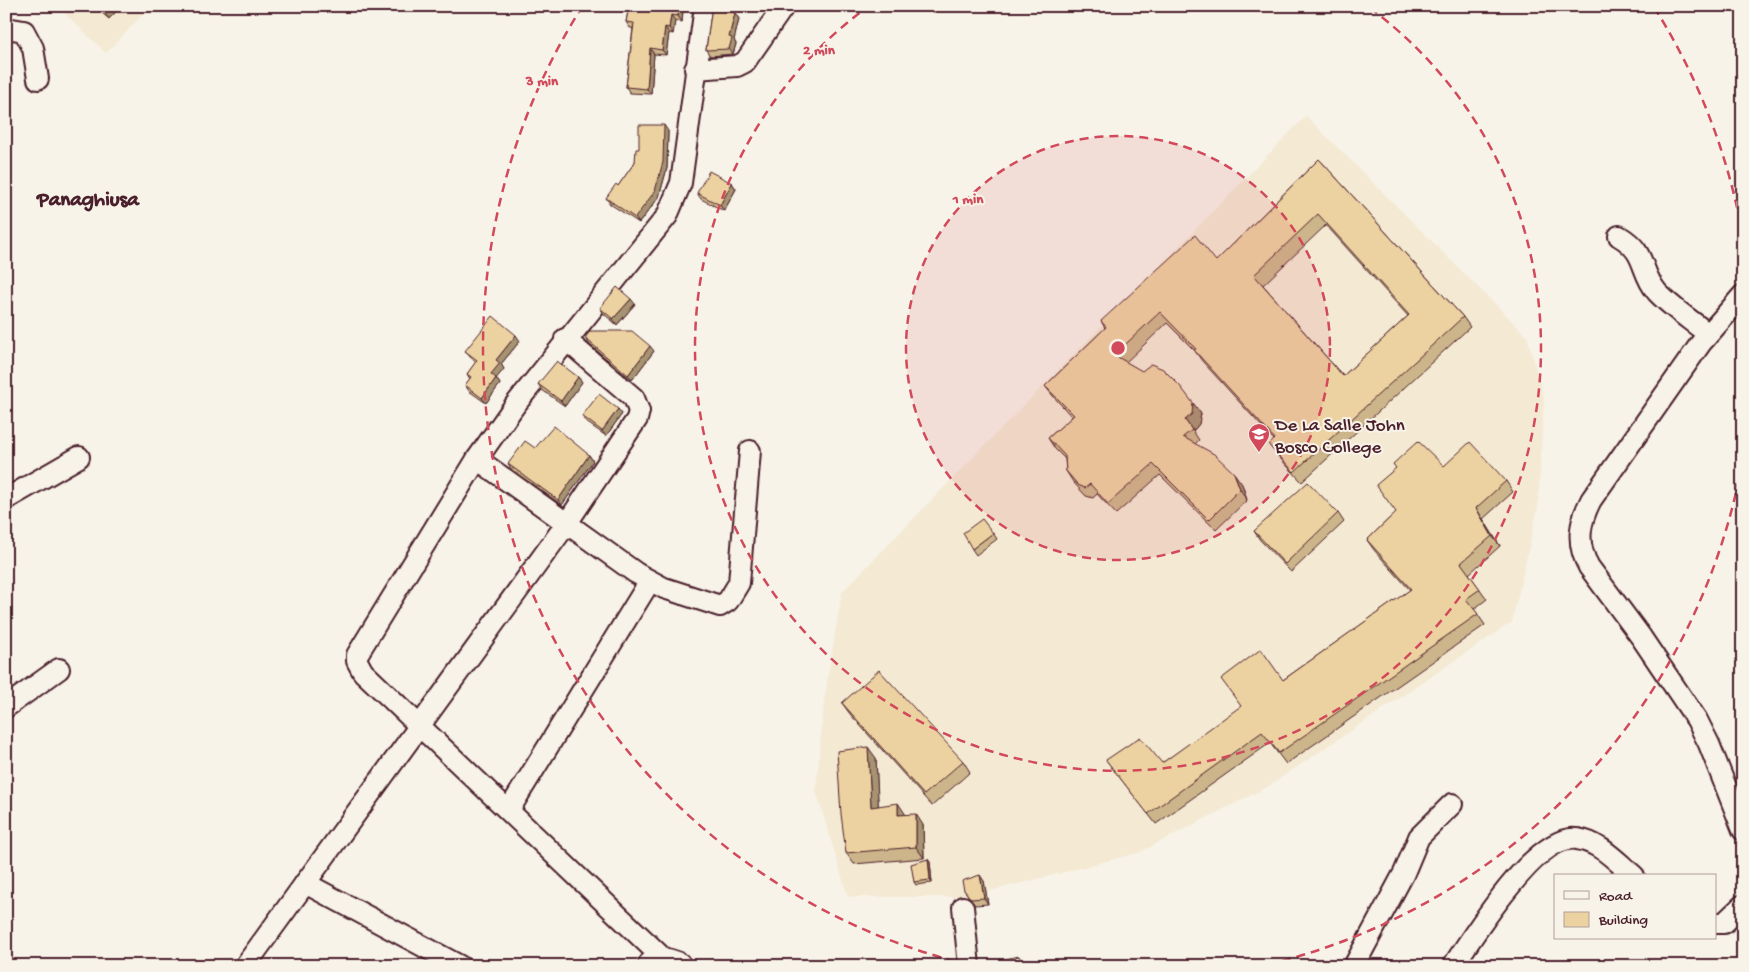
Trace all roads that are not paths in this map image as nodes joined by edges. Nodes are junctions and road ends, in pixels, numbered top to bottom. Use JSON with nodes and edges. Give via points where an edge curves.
{"nodes":[{"id":1,"x":705,"y":6,"type":"edge"},
{"id":2,"x":784,"y":6,"type":"edge"},
{"id":3,"x":6,"y":28,"type":"edge"},
{"id":4,"x":695,"y":69,"type":"junction"},
{"id":5,"x":38,"y":79,"type":"dead end"},
{"id":6,"x":1619,"y":236,"type":"dead end"},
{"id":7,"x":1743,"y":295,"type":"edge"},
{"id":8,"x":1708,"y":334,"type":"junction"},
{"id":9,"x":565,"y":339,"type":"junction"},
{"id":10,"x":750,"y":451,"type":"dead end"},
{"id":11,"x":79,"y":457,"type":"dead end"},
{"id":12,"x":477,"y":459,"type":"junction"},
{"id":13,"x":6,"y":499,"type":"edge"},
{"id":14,"x":567,"y":523,"type":"junction"},
{"id":15,"x":650,"y":581,"type":"junction"},
{"id":16,"x":59,"y":669,"type":"dead end"},
{"id":17,"x":6,"y":707,"type":"edge"},
{"id":18,"x":420,"y":724,"type":"junction"},
{"id":19,"x":1452,"y":804,"type":"dead end"},
{"id":20,"x":509,"y":810,"type":"junction"},
{"id":21,"x":1743,"y":830,"type":"edge"},
{"id":22,"x":1632,"y":874,"type":"edge"},
{"id":23,"x":305,"y":883,"type":"junction"},
{"id":24,"x":1743,"y":906,"type":"edge"},
{"id":25,"x":963,"y":908,"type":"dead end"},
{"id":26,"x":1716,"y":923,"type":"edge"},
{"id":27,"x":666,"y":965,"type":"edge"},
{"id":28,"x":245,"y":966,"type":"edge"},
{"id":29,"x":460,"y":966,"type":"edge"},
{"id":30,"x":969,"y":966,"type":"edge"},
{"id":31,"x":1354,"y":966,"type":"edge"},
{"id":32,"x":1453,"y":966,"type":"edge"}],
"edges":[{"from":1,"to":4,"type":"street"},
{"from":2,"to":4,"type":"street","via":[[745,62],[737,66]]},
{"from":3,"to":5,"type":"street","via":[[24,31],[33,48]]},
{"from":4,"to":9,"type":"street","via":[[681,183],[675,201],[667,216]]},
{"from":6,"to":8,"type":"street","via":[[1638,251],[1656,290]]},
{"from":7,"to":8,"type":"street"},
{"from":8,"to":21,"type":"street","via":[[1591,500],[1582,521],[1580,544],[1589,568],[1658,661],[1703,731]]},
{"from":9,"to":12,"type":"street"},
{"from":9,"to":14,"type":"street","via":[[634,398],[639,411],[637,419]]},
{"from":10,"to":15,"type":"street","via":[[739,583],[732,597],[720,606]]},
{"from":11,"to":13,"type":"street"},
{"from":12,"to":14,"type":"street"},
{"from":12,"to":18,"type":"street","via":[[357,655],[363,672]]},
{"from":14,"to":15,"type":"street"},
{"from":14,"to":18,"type":"street"},
{"from":15,"to":20,"type":"street"},
{"from":16,"to":17,"type":"street"},
{"from":18,"to":20,"type":"street"},
{"from":18,"to":23,"type":"street"},
{"from":19,"to":31,"type":"street","via":[[1419,837],[1404,873]]},
{"from":20,"to":27,"type":"street"},
{"from":22,"to":32,"type":"street","via":[[1608,854],[1584,840],[1566,840],[1548,849],[1510,885]]},
{"from":23,"to":28,"type":"street"},
{"from":23,"to":29,"type":"street"},
{"from":24,"to":26,"type":"street","via":[[1724,922]]},
{"from":25,"to":30,"type":"street"}]}
